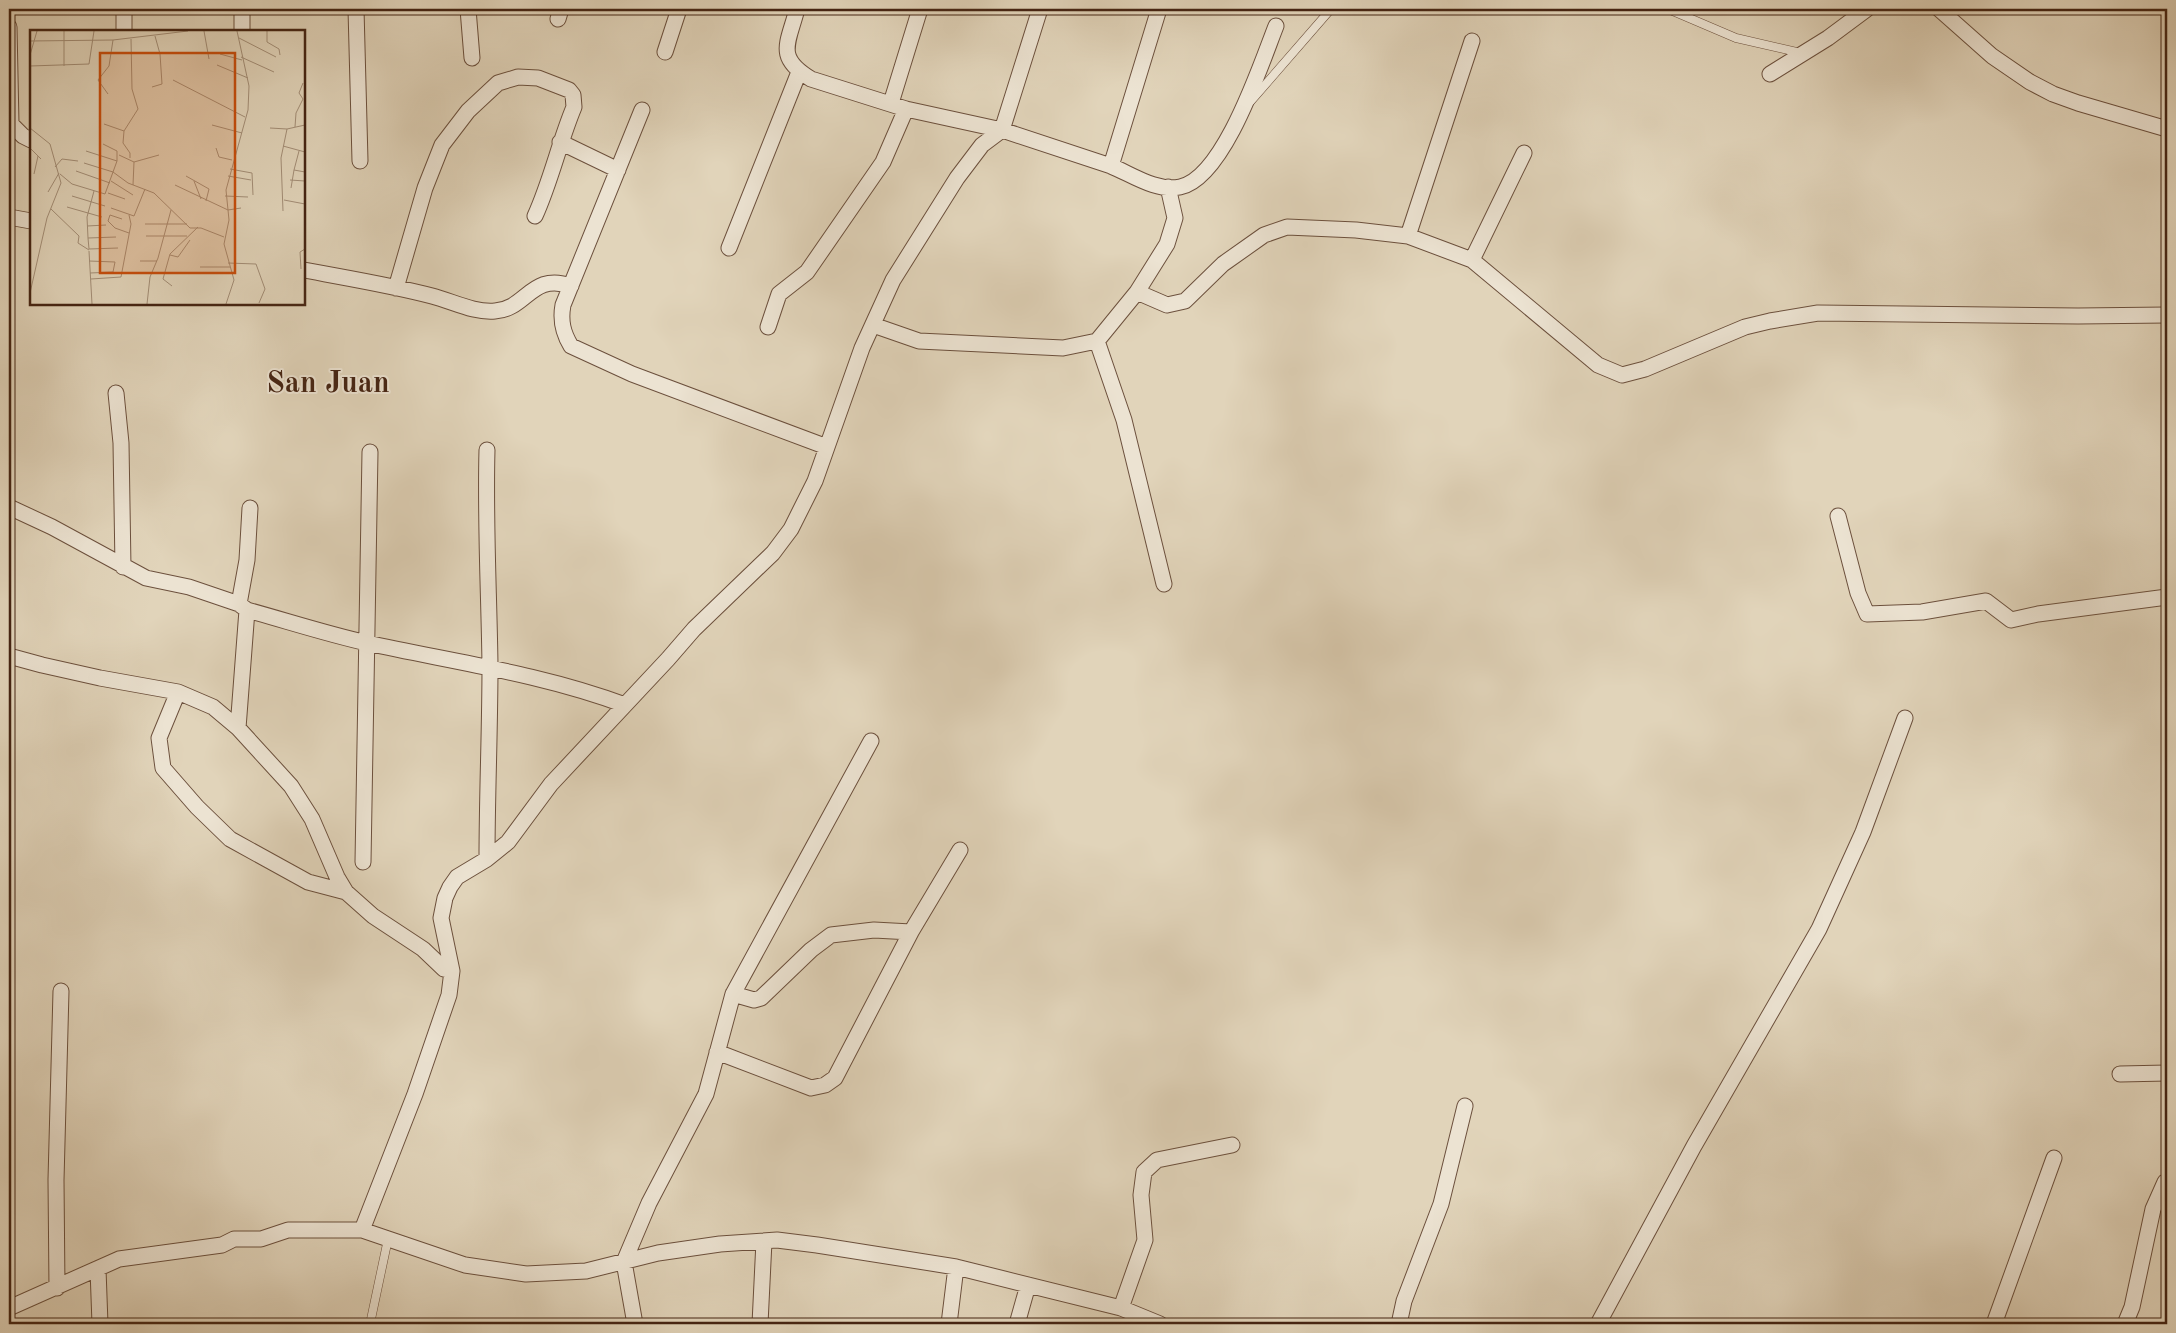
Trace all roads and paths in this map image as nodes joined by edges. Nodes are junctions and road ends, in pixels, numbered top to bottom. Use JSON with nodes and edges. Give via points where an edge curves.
{"nodes":[{"id":1,"x":124,"y":9,"type":"edge"},
{"id":2,"x":242,"y":9,"type":"edge"},
{"id":3,"x":356,"y":9,"type":"edge"},
{"id":4,"x":468,"y":9,"type":"edge"},
{"id":5,"x":679,"y":9,"type":"edge"},
{"id":6,"x":797,"y":9,"type":"edge"},
{"id":7,"x":920,"y":9,"type":"edge"},
{"id":8,"x":1040,"y":9,"type":"edge"},
{"id":9,"x":1159,"y":9,"type":"edge"},
{"id":10,"x":1331,"y":9,"type":"edge"},
{"id":11,"x":1668,"y":9,"type":"edge"},
{"id":12,"x":1867,"y":9,"type":"edge"},
{"id":13,"x":1939,"y":9,"type":"edge"},
{"id":14,"x":1276,"y":26,"type":"dead end"},
{"id":15,"x":9,"y":27,"type":"edge"},
{"id":16,"x":124,"y":30,"type":"edge"},
{"id":17,"x":242,"y":30,"type":"edge"},
{"id":18,"x":1472,"y":41,"type":"dead end"},
{"id":19,"x":665,"y":52,"type":"dead end"},
{"id":20,"x":1803,"y":53,"type":"junction"},
{"id":21,"x":472,"y":58,"type":"dead end"},
{"id":22,"x":799,"y":72,"type":"junction"},
{"id":23,"x":1770,"y":74,"type":"dead end"},
{"id":24,"x":891,"y":104,"type":"junction"},
{"id":25,"x":906,"y":109,"type":"junction"},
{"id":26,"x":642,"y":110,"type":"dead end"},
{"id":27,"x":1242,"y":112,"type":"junction"},
{"id":28,"x":2167,"y":129,"type":"edge"},
{"id":29,"x":1002,"y":130,"type":"junction"},
{"id":30,"x":30,"y":140,"type":"edge"},
{"id":31,"x":560,"y":142,"type":"junction"},
{"id":32,"x":1524,"y":154,"type":"dead end"},
{"id":33,"x":360,"y":161,"type":"dead end"},
{"id":34,"x":1111,"y":166,"type":"junction"},
{"id":35,"x":618,"y":170,"type":"junction"},
{"id":36,"x":1168,"y":187,"type":"junction"},
{"id":37,"x":535,"y":216,"type":"dead end"},
{"id":38,"x":9,"y":217,"type":"edge"},
{"id":39,"x":30,"y":221,"type":"edge"},
{"id":40,"x":1408,"y":236,"type":"junction"},
{"id":41,"x":729,"y":248,"type":"dead end"},
{"id":42,"x":1472,"y":260,"type":"junction"},
{"id":43,"x":305,"y":270,"type":"edge"},
{"id":44,"x":571,"y":286,"type":"junction"},
{"id":45,"x":396,"y":288,"type":"junction"},
{"id":46,"x":1137,"y":292,"type":"junction"},
{"id":47,"x":2167,"y":315,"type":"edge"},
{"id":48,"x":873,"y":325,"type":"junction"},
{"id":49,"x":768,"y":327,"type":"dead end"},
{"id":50,"x":1097,"y":341,"type":"junction"},
{"id":51,"x":116,"y":393,"type":"dead end"},
{"id":52,"x":827,"y":447,"type":"junction"},
{"id":53,"x":486,"y":450,"type":"dead end"},
{"id":54,"x":370,"y":452,"type":"dead end"},
{"id":55,"x":9,"y":507,"type":"edge"},
{"id":56,"x":250,"y":508,"type":"dead end"},
{"id":57,"x":1838,"y":516,"type":"dead end"},
{"id":58,"x":123,"y":567,"type":"junction"},
{"id":59,"x":1164,"y":584,"type":"dead end"},
{"id":60,"x":2167,"y":597,"type":"edge"},
{"id":61,"x":243,"y":607,"type":"junction"},
{"id":62,"x":366,"y":642,"type":"junction"},
{"id":63,"x":9,"y":656,"type":"edge"},
{"id":64,"x":490,"y":667,"type":"junction"},
{"id":65,"x":178,"y":692,"type":"junction"},
{"id":66,"x":625,"y":705,"type":"junction"},
{"id":67,"x":1906,"y":718,"type":"dead end"},
{"id":68,"x":238,"y":728,"type":"junction"},
{"id":69,"x":871,"y":741,"type":"dead end"},
{"id":70,"x":960,"y":850,"type":"dead end"},
{"id":71,"x":488,"y":859,"type":"junction"},
{"id":72,"x":363,"y":862,"type":"dead end"},
{"id":73,"x":346,"y":892,"type":"junction"},
{"id":74,"x":911,"y":932,"type":"junction"},
{"id":75,"x":452,"y":972,"type":"junction"},
{"id":76,"x":61,"y":991,"type":"dead end"},
{"id":77,"x":733,"y":994,"type":"junction"},
{"id":78,"x":717,"y":1052,"type":"junction"},
{"id":79,"x":2167,"y":1073,"type":"edge"},
{"id":80,"x":2120,"y":1074,"type":"dead end"},
{"id":81,"x":1465,"y":1106,"type":"dead end"},
{"id":82,"x":1232,"y":1145,"type":"dead end"},
{"id":83,"x":2054,"y":1158,"type":"dead end"},
{"id":84,"x":2165,"y":1182,"type":"dead end"},
{"id":85,"x":362,"y":1230,"type":"junction"},
{"id":86,"x":388,"y":1239,"type":"junction"},
{"id":87,"x":764,"y":1241,"type":"junction"},
{"id":88,"x":624,"y":1262,"type":"junction"},
{"id":89,"x":956,"y":1267,"type":"junction"},
{"id":90,"x":98,"y":1269,"type":"junction"},
{"id":91,"x":1028,"y":1285,"type":"junction"},
{"id":92,"x":57,"y":1288,"type":"junction"},
{"id":93,"x":9,"y":1308,"type":"edge"},
{"id":94,"x":1120,"y":1308,"type":"junction"},
{"id":95,"x":100,"y":1324,"type":"edge"},
{"id":96,"x":370,"y":1324,"type":"edge"},
{"id":97,"x":635,"y":1324,"type":"edge"},
{"id":98,"x":760,"y":1324,"type":"edge"},
{"id":99,"x":949,"y":1324,"type":"edge"},
{"id":100,"x":1017,"y":1324,"type":"edge"},
{"id":101,"x":1160,"y":1324,"type":"edge"},
{"id":102,"x":1399,"y":1324,"type":"edge"},
{"id":103,"x":1598,"y":1324,"type":"edge"},
{"id":104,"x":1994,"y":1324,"type":"edge"},
{"id":105,"x":2125,"y":1324,"type":"edge"}],
"edges":[{"from":1,"to":16,"type":"street"},
{"from":2,"to":17,"type":"street"},
{"from":3,"to":33,"type":"street"},
{"from":4,"to":21,"type":"street"},
{"from":5,"to":19,"type":"street"},
{"from":6,"to":22,"type":"street","via":[[786,50]]},
{"from":7,"to":24,"type":"street"},
{"from":8,"to":29,"type":"street"},
{"from":9,"to":34,"type":"street"},
{"from":10,"to":27,"type":"lane"},
{"from":11,"to":20,"type":"lane","via":[[1736,38]]},
{"from":12,"to":20,"type":"street"},
{"from":13,"to":28,"type":"street","via":[[1992,56],[2030,82],[2078,103]]},
{"from":14,"to":27,"type":"street"},
{"from":15,"to":30,"type":"street","via":[[11,124]]},
{"from":18,"to":40,"type":"street"},
{"from":20,"to":23,"type":"street"},
{"from":22,"to":24,"type":"street","via":[[811,79]]},
{"from":22,"to":41,"type":"street"},
{"from":24,"to":25,"type":"street"},
{"from":25,"to":29,"type":"street"},
{"from":25,"to":49,"type":"street","via":[[883,162],[807,272],[780,294]]},
{"from":26,"to":35,"type":"street"},
{"from":27,"to":36,"type":"street","via":[[1224,145],[1204,171],[1181,187]]},
{"from":29,"to":34,"type":"street"},
{"from":29,"to":48,"type":"street","via":[[982,144],[957,178],[893,280]]},
{"from":31,"to":35,"type":"street"},
{"from":31,"to":37,"type":"street"},
{"from":31,"to":45,"type":"street","via":[[574,107],[569,90],[538,78],[518,77],[498,83],[482,96],[442,145]]},
{"from":32,"to":42,"type":"street"},
{"from":34,"to":36,"type":"street","via":[[1152,184]]},
{"from":35,"to":44,"type":"street"},
{"from":36,"to":46,"type":"street","via":[[1175,218],[1167,244]]},
{"from":38,"to":39,"type":"street"},
{"from":40,"to":42,"type":"street"},
{"from":40,"to":46,"type":"street","via":[[1286,227],[1264,235],[1223,264],[1185,301],[1167,305]]},
{"from":42,"to":47,"type":"street","via":[[1598,366],[1622,375],[1770,320],[1818,313]]},
{"from":43,"to":45,"type":"street"},
{"from":44,"to":45,"type":"street","via":[[556,283],[539,286],[513,305],[495,311]]},
{"from":44,"to":52,"type":"street","via":[[563,305],[561,322],[571,346],[632,374]]},
{"from":46,"to":50,"type":"street"},
{"from":48,"to":50,"type":"street","via":[[919,341],[1063,348]]},
{"from":48,"to":52,"type":"street"},
{"from":50,"to":59,"type":"street","via":[[1124,420]]},
{"from":51,"to":58,"type":"street"},
{"from":52,"to":66,"type":"street","via":[[815,481],[782,541],[759,568],[694,629]]},
{"from":53,"to":64,"type":"street"},
{"from":54,"to":62,"type":"street"},
{"from":55,"to":58,"type":"street"},
{"from":56,"to":61,"type":"street"},
{"from":57,"to":60,"type":"street","via":[[1858,593],[1867,614],[1922,612],[1986,601],[2011,620]]},
{"from":58,"to":61,"type":"street","via":[[146,578],[188,587]]},
{"from":61,"to":62,"type":"street"},
{"from":61,"to":68,"type":"street"},
{"from":62,"to":64,"type":"street"},
{"from":62,"to":72,"type":"street"},
{"from":63,"to":65,"type":"street","via":[[90,676]]},
{"from":64,"to":66,"type":"street","via":[[586,691]]},
{"from":64,"to":71,"type":"street","via":[[486,796]]},
{"from":65,"to":68,"type":"street","via":[[213,707]]},
{"from":65,"to":73,"type":"street","via":[[159,738],[163,768],[230,838],[308,882]]},
{"from":66,"to":71,"type":"street","via":[[551,784],[508,842]]},
{"from":67,"to":103,"type":"street","via":[[1863,832],[1820,929],[1694,1146]]},
{"from":68,"to":73,"type":"street","via":[[278,770],[302,802]]},
{"from":69,"to":77,"type":"street"},
{"from":70,"to":74,"type":"street"},
{"from":71,"to":75,"type":"street","via":[[457,878],[445,898],[441,918]]},
{"from":73,"to":75,"type":"street","via":[[373,916]]},
{"from":74,"to":77,"type":"street","via":[[874,930],[831,935],[761,998],[754,1000]]},
{"from":74,"to":78,"type":"street","via":[[835,1078],[825,1085],[811,1088]]},
{"from":75,"to":85,"type":"street","via":[[445,1010]]},
{"from":76,"to":92,"type":"street"},
{"from":77,"to":78,"type":"street"},
{"from":78,"to":88,"type":"street","via":[[706,1094],[649,1203]]},
{"from":79,"to":80,"type":"street"},
{"from":81,"to":102,"type":"street","via":[[1441,1204],[1404,1300]]},
{"from":82,"to":94,"type":"street","via":[[1157,1160],[1144,1172],[1141,1195],[1146,1240]]},
{"from":83,"to":104,"type":"street"},
{"from":84,"to":105,"type":"street","via":[[2153,1209],[2132,1307]]},
{"from":85,"to":86,"type":"street"},
{"from":85,"to":90,"type":"street","via":[[288,1230],[261,1238],[234,1238],[222,1244],[119,1260]]},
{"from":86,"to":88,"type":"street","via":[[466,1266],[526,1274],[586,1272]]},
{"from":86,"to":96,"type":"lane"},
{"from":87,"to":88,"type":"street","via":[[676,1250]]},
{"from":87,"to":89,"type":"street","via":[[817,1244]]},
{"from":87,"to":98,"type":"street"},
{"from":88,"to":97,"type":"street"},
{"from":89,"to":91,"type":"street"},
{"from":89,"to":99,"type":"street"},
{"from":90,"to":92,"type":"street"},
{"from":90,"to":95,"type":"street"},
{"from":91,"to":94,"type":"street"},
{"from":91,"to":100,"type":"street"},
{"from":92,"to":93,"type":"street"},
{"from":94,"to":101,"type":"street"}]}
